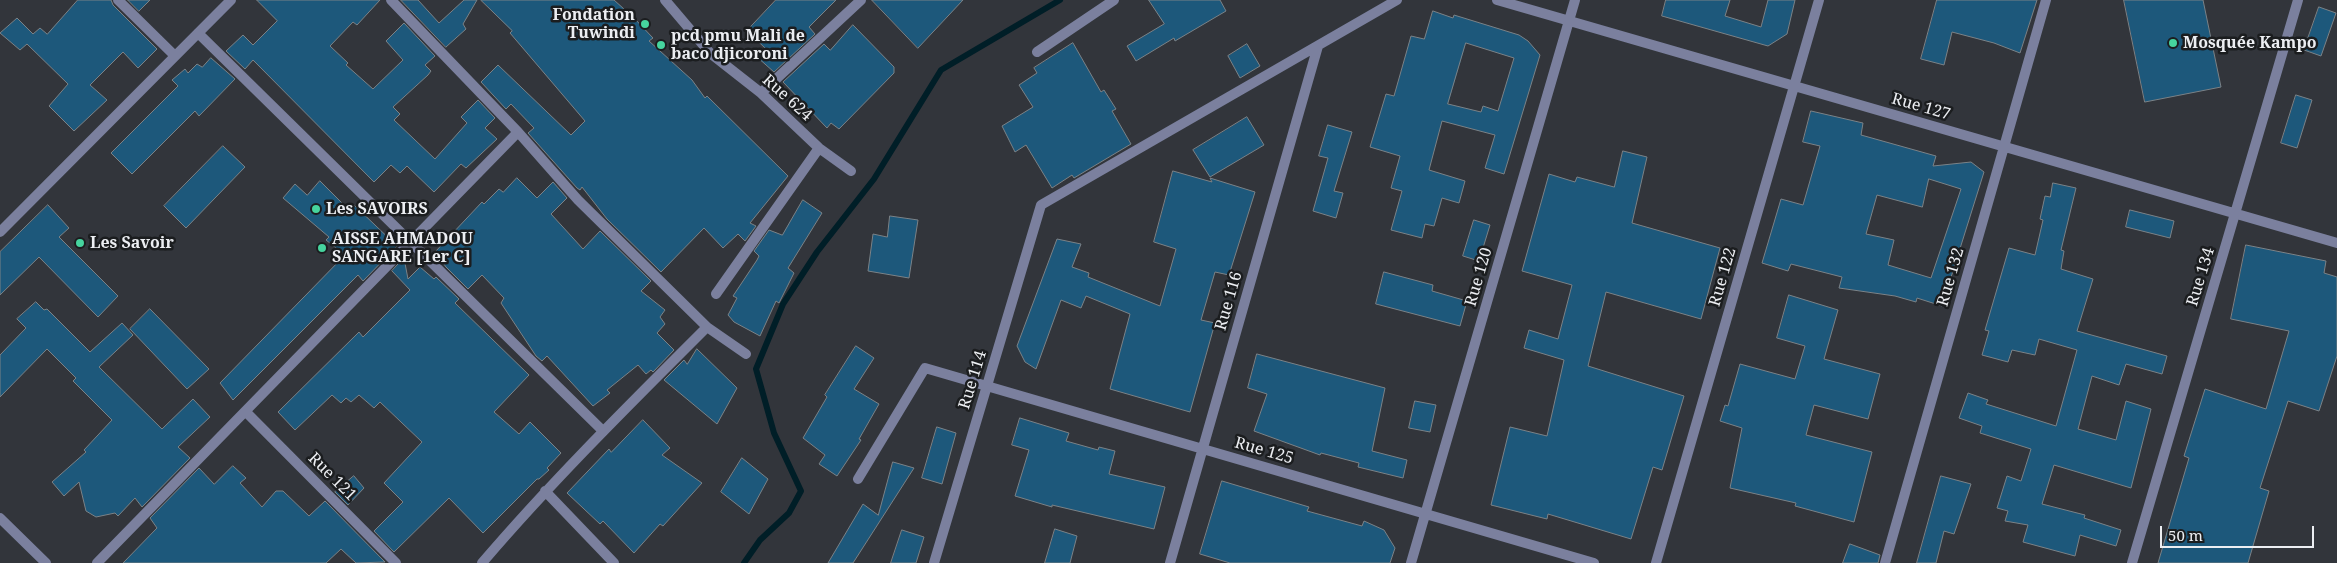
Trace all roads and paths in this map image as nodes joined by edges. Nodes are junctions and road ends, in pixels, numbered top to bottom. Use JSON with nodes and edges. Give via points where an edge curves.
{"nodes":[{"id":1,"x":118,"y":0,"type":"edge"},
{"id":2,"x":231,"y":0,"type":"edge"},
{"id":3,"x":390,"y":0,"type":"edge"},
{"id":4,"x":665,"y":0,"type":"edge"},
{"id":5,"x":1114,"y":0,"type":"edge"},
{"id":6,"x":1397,"y":0,"type":"edge"},
{"id":7,"x":1497,"y":0,"type":"edge"},
{"id":8,"x":1575,"y":0,"type":"edge"},
{"id":9,"x":1819,"y":0,"type":"edge"},
{"id":10,"x":2046,"y":0,"type":"edge"},
{"id":11,"x":2298,"y":0,"type":"edge"},
{"id":12,"x":859,"y":1,"type":"edge"},
{"id":13,"x":1569,"y":21,"type":"junction"},
{"id":14,"x":198,"y":33,"type":"junction"},
{"id":15,"x":1318,"y":46,"type":"junction"},
{"id":16,"x":1038,"y":52,"type":"dead end"},
{"id":17,"x":175,"y":56,"type":"junction"},
{"id":18,"x":1795,"y":86,"type":"junction"},
{"id":19,"x":761,"y":93,"type":"junction"},
{"id":20,"x":518,"y":132,"type":"junction"},
{"id":21,"x":2004,"y":147,"type":"junction"},
{"id":22,"x":819,"y":148,"type":"junction"},
{"id":23,"x":851,"y":171,"type":"dead end"},
{"id":24,"x":2236,"y":214,"type":"junction"},
{"id":25,"x":0,"y":232,"type":"edge"},
{"id":26,"x":411,"y":242,"type":"junction"},
{"id":27,"x":2337,"y":243,"type":"edge"},
{"id":28,"x":716,"y":294,"type":"dead end"},
{"id":29,"x":707,"y":327,"type":"junction"},
{"id":30,"x":746,"y":354,"type":"dead end"},
{"id":31,"x":987,"y":386,"type":"junction"},
{"id":32,"x":246,"y":412,"type":"junction"},
{"id":33,"x":603,"y":430,"type":"junction"},
{"id":34,"x":1202,"y":449,"type":"junction"},
{"id":35,"x":858,"y":479,"type":"dead end"},
{"id":36,"x":545,"y":491,"type":"junction"},
{"id":37,"x":1426,"y":514,"type":"junction"},
{"id":38,"x":0,"y":518,"type":"edge"},
{"id":39,"x":46,"y":563,"type":"edge"},
{"id":40,"x":97,"y":563,"type":"edge"},
{"id":41,"x":396,"y":563,"type":"edge"},
{"id":42,"x":482,"y":563,"type":"edge"},
{"id":43,"x":614,"y":563,"type":"edge"},
{"id":44,"x":934,"y":563,"type":"edge"},
{"id":45,"x":1170,"y":563,"type":"edge"},
{"id":46,"x":1411,"y":563,"type":"edge"},
{"id":47,"x":1594,"y":563,"type":"edge"},
{"id":48,"x":1656,"y":563,"type":"edge"},
{"id":49,"x":1885,"y":563,"type":"edge"},
{"id":50,"x":2132,"y":563,"type":"edge"}],
"edges":[{"from":1,"to":17,"type":"street"},
{"from":2,"to":14,"type":"street"},
{"from":3,"to":20,"type":"street"},
{"from":4,"to":19,"type":"street","name":"Rue 624","via":[[710,53]]},
{"from":5,"to":16,"type":"street"},
{"from":6,"to":15,"type":"street"},
{"from":7,"to":13,"type":"street","name":"Rue 127"},
{"from":8,"to":13,"type":"street","name":"Rue 120"},
{"from":9,"to":18,"type":"street","name":"Rue 122"},
{"from":10,"to":21,"type":"street","name":"Rue 132"},
{"from":11,"to":24,"type":"street","name":"Rue 134"},
{"from":12,"to":19,"type":"street"},
{"from":13,"to":18,"type":"street","name":"Rue 127"},
{"from":13,"to":37,"type":"street","name":"Rue 120"},
{"from":14,"to":17,"type":"street"},
{"from":14,"to":26,"type":"street"},
{"from":15,"to":31,"type":"street","name":"Rue 114","via":[[1041,206]]},
{"from":15,"to":34,"type":"street","name":"Rue 116"},
{"from":17,"to":25,"type":"street"},
{"from":18,"to":21,"type":"street","name":"Rue 127"},
{"from":18,"to":48,"type":"street","name":"Rue 122"},
{"from":19,"to":22,"type":"street","name":"Rue 624"},
{"from":20,"to":26,"type":"street"},
{"from":20,"to":29,"type":"street","via":[[578,200]]},
{"from":21,"to":24,"type":"street","name":"Rue 127"},
{"from":21,"to":49,"type":"street","name":"Rue 132"},
{"from":22,"to":23,"type":"street","name":"Rue 624"},
{"from":22,"to":28,"type":"street"},
{"from":24,"to":27,"type":"street","name":"Rue 127"},
{"from":24,"to":50,"type":"street","name":"Rue 134"},
{"from":26,"to":32,"type":"street"},
{"from":26,"to":33,"type":"street"},
{"from":29,"to":30,"type":"street"},
{"from":29,"to":33,"type":"street"},
{"from":31,"to":34,"type":"street","name":"Rue 125"},
{"from":31,"to":35,"type":"street","name":"Rue 125","via":[[925,368]]},
{"from":31,"to":44,"type":"street","name":"Rue 114"},
{"from":32,"to":40,"type":"street"},
{"from":32,"to":41,"type":"street","name":"Rue 121"},
{"from":33,"to":36,"type":"street"},
{"from":34,"to":37,"type":"street","name":"Rue 125"},
{"from":34,"to":45,"type":"street","name":"Rue 116"},
{"from":36,"to":42,"type":"street"},
{"from":36,"to":43,"type":"street"},
{"from":37,"to":46,"type":"street","name":"Rue 120"},
{"from":37,"to":47,"type":"street","name":"Rue 125"},
{"from":38,"to":39,"type":"street"}]}
